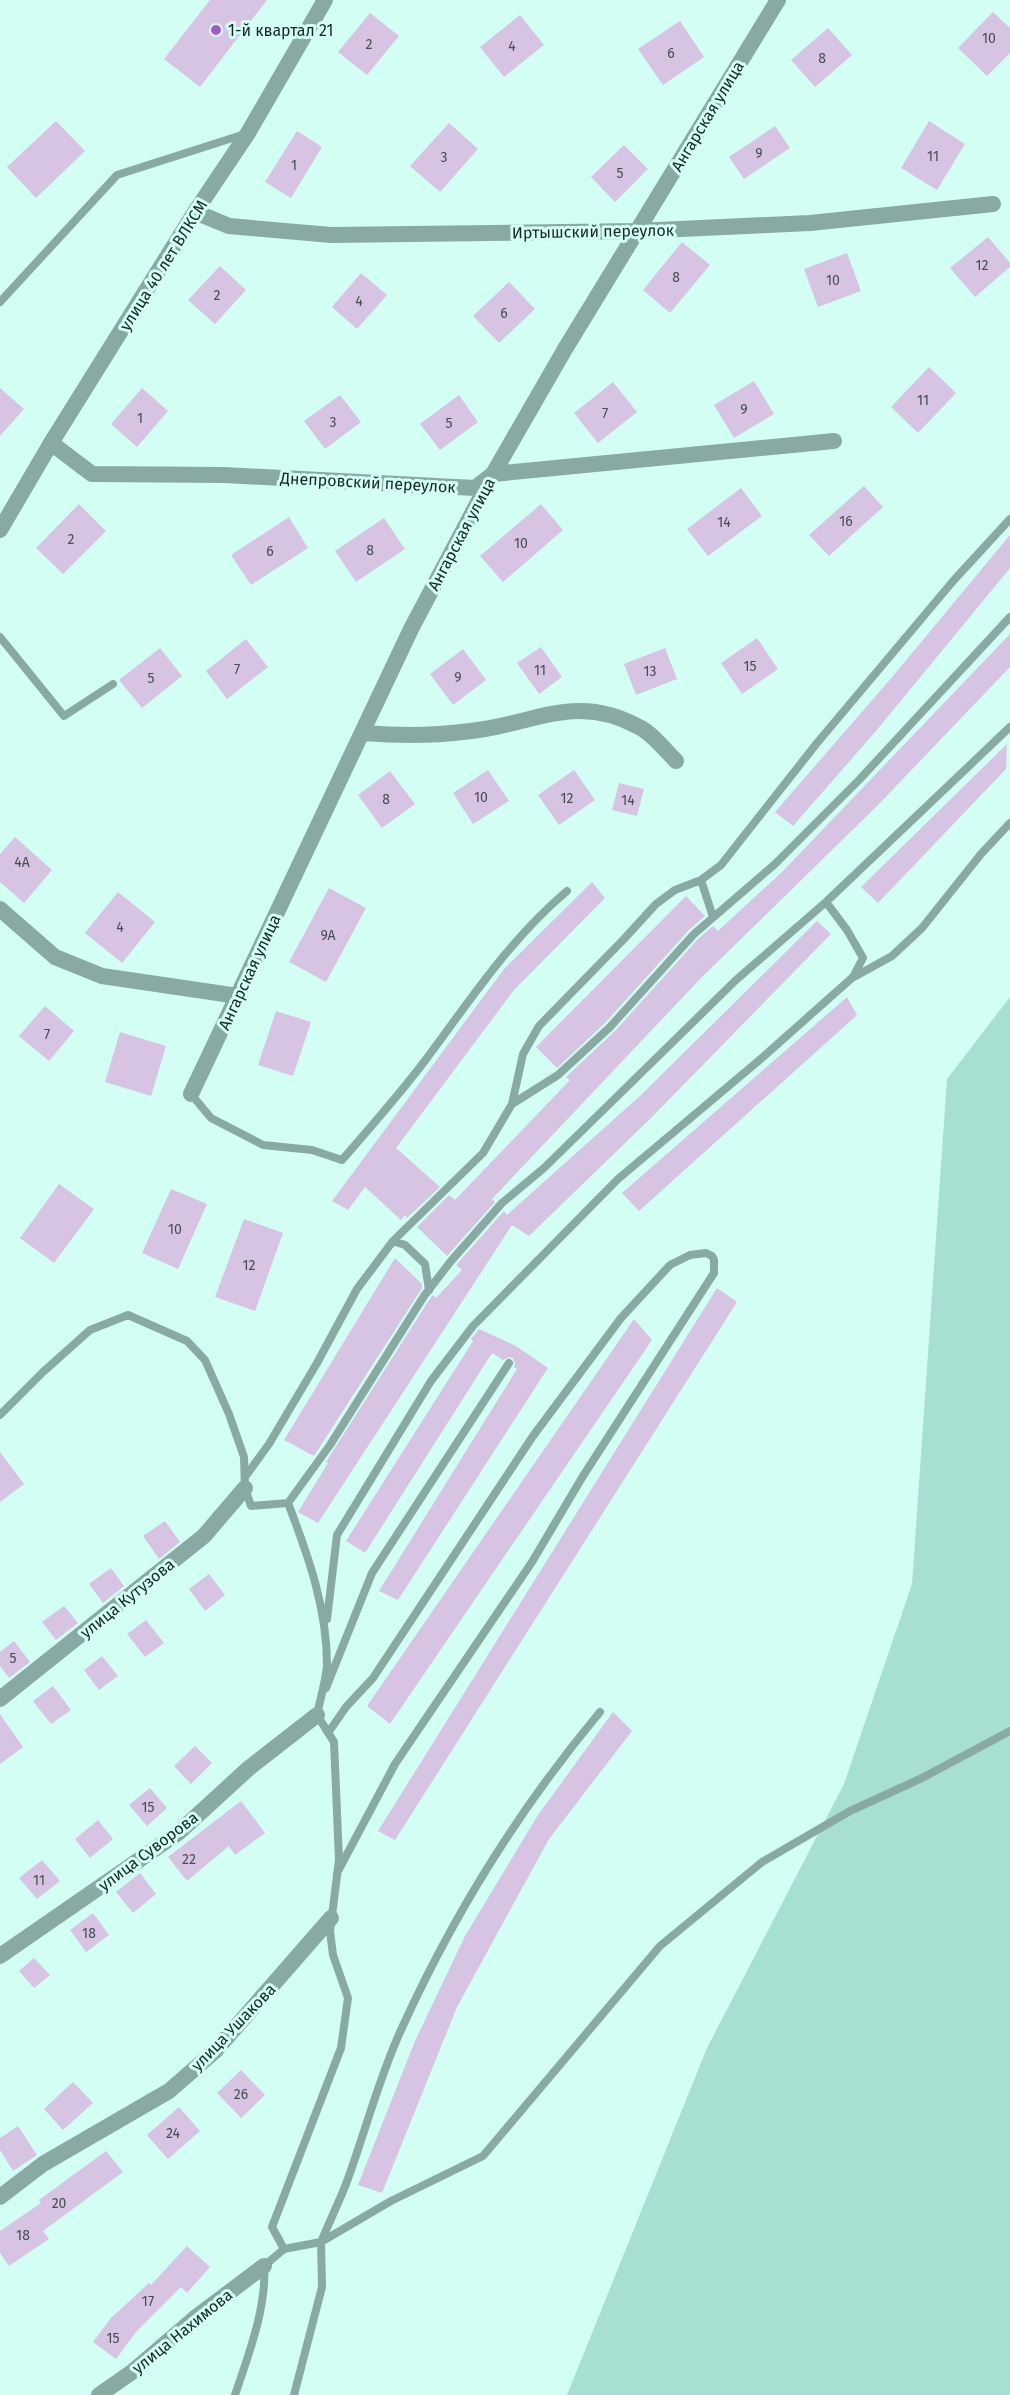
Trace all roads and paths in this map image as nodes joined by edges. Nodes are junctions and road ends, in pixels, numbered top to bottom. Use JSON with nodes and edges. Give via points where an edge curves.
{"nodes":[{"id":1,"x":325,"y":0,"type":"edge"},
{"id":2,"x":778,"y":0,"type":"edge"},
{"id":3,"x":248,"y":133,"type":"junction"},
{"id":4,"x":993,"y":204,"type":"dead end"},
{"id":5,"x":195,"y":212,"type":"junction"},
{"id":6,"x":638,"y":231,"type":"junction"},
{"id":7,"x":0,"y":302,"type":"edge"},
{"id":8,"x":834,"y":441,"type":"dead end"},
{"id":9,"x":51,"y":443,"type":"junction"},
{"id":10,"x":493,"y":474,"type":"junction"},
{"id":11,"x":1010,"y":519,"type":"edge"},
{"id":12,"x":0,"y":530,"type":"edge"},
{"id":13,"x":1010,"y":617,"type":"edge"},
{"id":14,"x":0,"y":637,"type":"edge"},
{"id":15,"x":113,"y":684,"type":"dead end"},
{"id":16,"x":1010,"y":727,"type":"edge"},
{"id":17,"x":362,"y":733,"type":"junction"},
{"id":18,"x":676,"y":761,"type":"dead end"},
{"id":19,"x":1010,"y":822,"type":"edge"},
{"id":20,"x":700,"y":880,"type":"junction"},
{"id":21,"x":567,"y":891,"type":"dead end"},
{"id":22,"x":826,"y":902,"type":"junction"},
{"id":23,"x":0,"y":909,"type":"edge"},
{"id":24,"x":713,"y":918,"type":"junction"},
{"id":25,"x":853,"y":978,"type":"junction"},
{"id":26,"x":238,"y":996,"type":"junction"},
{"id":27,"x":191,"y":1094,"type":"joint"},
{"id":28,"x":512,"y":1104,"type":"junction"},
{"id":29,"x":393,"y":1241,"type":"junction"},
{"id":30,"x":429,"y":1290,"type":"junction"},
{"id":31,"x":509,"y":1362,"type":"dead end"},
{"id":32,"x":0,"y":1415,"type":"edge"},
{"id":33,"x":245,"y":1483,"type":"junction"},
{"id":34,"x":288,"y":1503,"type":"junction"},
{"id":35,"x":325,"y":1640,"type":"junction"},
{"id":36,"x":0,"y":1699,"type":"edge"},
{"id":37,"x":318,"y":1709,"type":"junction"},
{"id":38,"x":600,"y":1712,"type":"dead end"},
{"id":39,"x":1010,"y":1731,"type":"edge"},
{"id":40,"x":328,"y":1733,"type":"junction"},
{"id":41,"x":337,"y":1873,"type":"junction"},
{"id":42,"x":331,"y":1918,"type":"junction"},
{"id":43,"x":0,"y":1956,"type":"edge"},
{"id":44,"x":0,"y":2198,"type":"edge"},
{"id":45,"x":321,"y":2242,"type":"junction"},
{"id":46,"x":284,"y":2249,"type":"junction"},
{"id":47,"x":264,"y":2266,"type":"junction"},
{"id":48,"x":99,"y":2395,"type":"edge"},
{"id":49,"x":235,"y":2395,"type":"edge"},
{"id":50,"x":294,"y":2395,"type":"edge"}],
"edges":[{"from":1,"to":3,"type":"street","name":"улица 40 лет ВЛКСМ"},
{"from":2,"to":6,"type":"street","name":"Ангарская улица"},
{"from":3,"to":5,"type":"street","name":"улица 40 лет ВЛКСМ"},
{"from":3,"to":7,"type":"lane","via":[[117,175]]},
{"from":4,"to":6,"type":"street","name":"Иртышский переулок","via":[[810,223]]},
{"from":5,"to":6,"type":"street","name":"Иртышский переулок","via":[[228,226],[331,235]]},
{"from":5,"to":9,"type":"street","name":"улица 40 лет ВЛКСМ"},
{"from":6,"to":10,"type":"street","name":"Ангарская улица"},
{"from":8,"to":10,"type":"street","name":"Днепровский переулок"},
{"from":9,"to":10,"type":"street","name":"Днепровский переулок","via":[[92,474],[224,475],[475,488]]},
{"from":9,"to":12,"type":"street","name":"улица 40 лет ВЛКСМ"},
{"from":10,"to":17,"type":"street","name":"Ангарская улица","via":[[411,629]]},
{"from":11,"to":20,"type":"lane","via":[[817,743],[721,865]]},
{"from":13,"to":24,"type":"lane","via":[[860,780],[775,864]]},
{"from":14,"to":15,"type":"lane","via":[[64,716]]},
{"from":16,"to":22,"type":"lane"},
{"from":17,"to":18,"type":"street","via":[[419,736],[485,729],[561,711],[595,710],[640,727]]},
{"from":17,"to":26,"type":"street","name":"Ангарская улица"},
{"from":19,"to":25,"type":"lane","via":[[922,928],[892,956]]},
{"from":20,"to":24,"type":"lane"},
{"from":20,"to":28,"type":"lane","via":[[675,890],[656,904],[538,1026],[523,1054]]},
{"from":21,"to":27,"type":"lane","via":[[526,928],[490,970],[425,1059],[342,1160],[312,1150],[263,1144],[211,1118]]},
{"from":22,"to":25,"type":"lane","via":[[863,958]]},
{"from":22,"to":30,"type":"lane","via":[[736,980],[544,1168],[501,1203]]},
{"from":23,"to":26,"type":"street","via":[[55,957],[102,976]]},
{"from":24,"to":28,"type":"lane","via":[[610,1027],[558,1075]]},
{"from":25,"to":35,"type":"lane","via":[[618,1179],[473,1326],[431,1382],[337,1534]]},
{"from":26,"to":27,"type":"street","name":"Ангарская улица"},
{"from":28,"to":29,"type":"lane","via":[[483,1153]]},
{"from":29,"to":30,"type":"lane","via":[[405,1245],[424,1264]]},
{"from":29,"to":33,"type":"lane","via":[[357,1289]]},
{"from":30,"to":34,"type":"lane","via":[[330,1445]]},
{"from":31,"to":37,"type":"lane","via":[[372,1573]]},
{"from":32,"to":33,"type":"lane","via":[[90,1330],[128,1315],[187,1341],[205,1360],[244,1457]]},
{"from":33,"to":34,"type":"lane","via":[[251,1506]]},
{"from":33,"to":36,"type":"street","name":"улица Кутузова","via":[[204,1536]]},
{"from":34,"to":35,"type":"lane","via":[[312,1567]]},
{"from":35,"to":37,"type":"lane","via":[[327,1667]]},
{"from":37,"to":40,"type":"lane"},
{"from":37,"to":43,"type":"street","name":"улица Суворова","via":[[178,1833]]},
{"from":38,"to":45,"type":"lane","via":[[552,1770],[472,1889],[401,2031]]},
{"from":39,"to":45,"type":"lane","via":[[850,1811],[762,1862],[660,1946],[483,2156],[391,2201]]},
{"from":40,"to":41,"type":"lane","via":[[334,1742]]},
{"from":40,"to":41,"type":"lane","via":[[373,1678],[533,1436],[621,1318],[670,1265],[690,1255],[712,1256],[714,1273],[532,1562],[394,1764]]},
{"from":41,"to":42,"type":"lane"},
{"from":42,"to":44,"type":"street","name":"улица Ушакова","via":[[215,2051],[169,2091],[43,2164]]},
{"from":42,"to":46,"type":"lane","via":[[333,1955],[348,1998],[341,2048],[272,2227]]},
{"from":45,"to":46,"type":"lane"},
{"from":45,"to":50,"type":"lane","via":[[322,2287]]},
{"from":46,"to":47,"type":"lane"},
{"from":47,"to":48,"type":"street","name":"улица Нахимова"},
{"from":47,"to":49,"type":"lane","via":[[265,2280],[252,2343]]}]}
